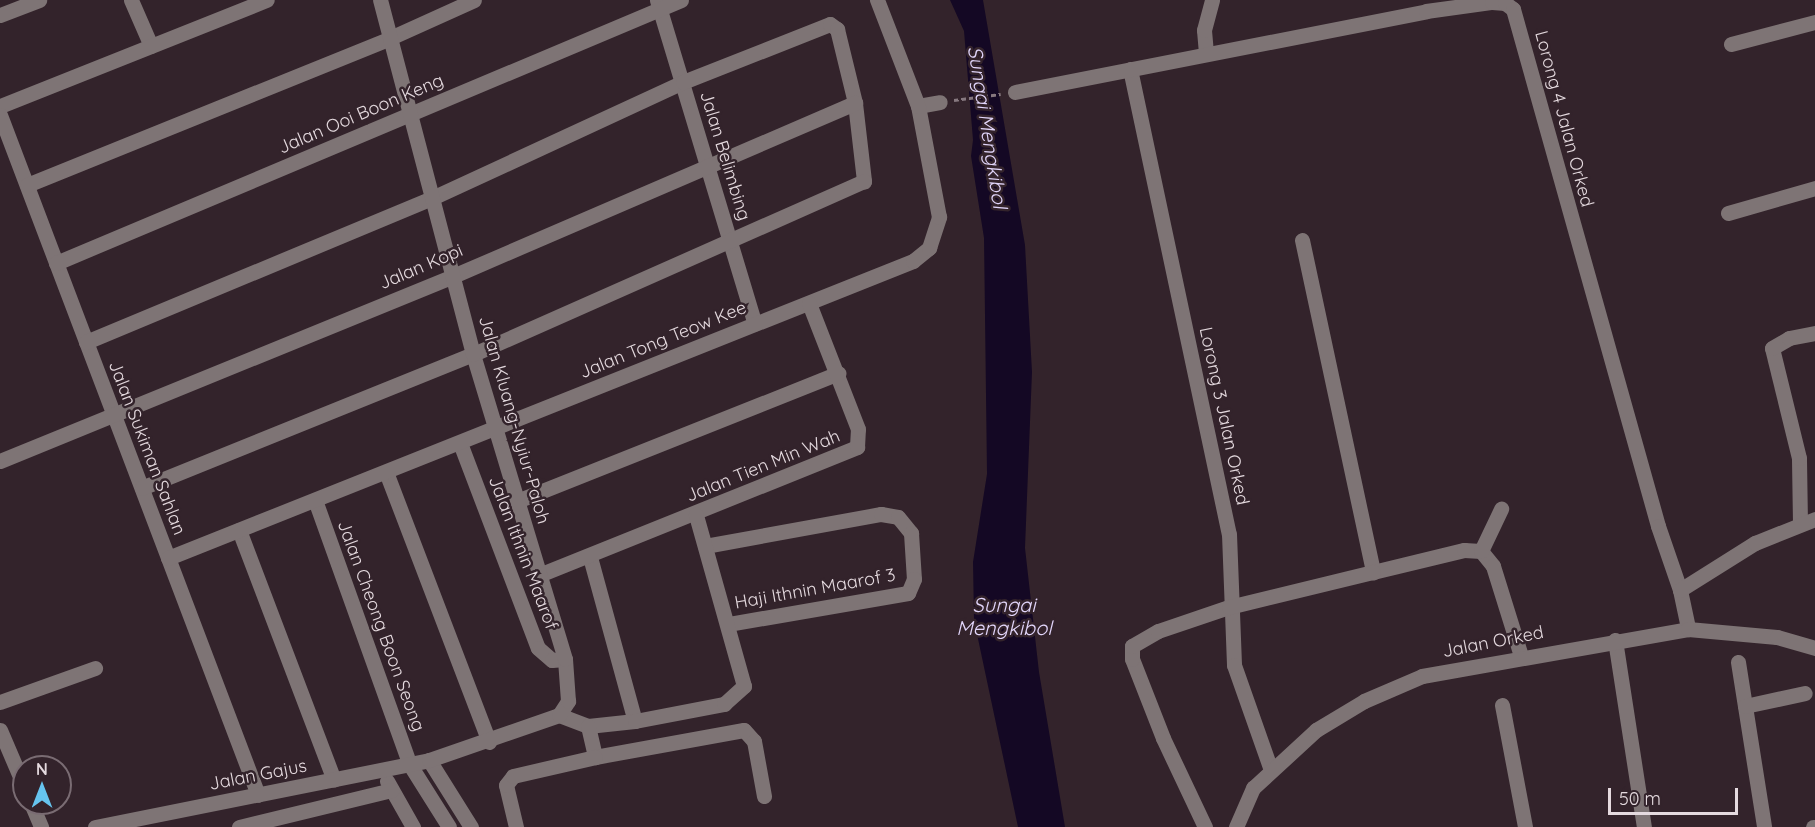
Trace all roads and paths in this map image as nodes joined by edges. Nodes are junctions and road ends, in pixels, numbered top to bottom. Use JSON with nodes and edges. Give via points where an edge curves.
{"nodes":[{"id":1,"x":39,"y":0,"type":"edge"},
{"id":2,"x":131,"y":0,"type":"edge"},
{"id":3,"x":267,"y":0,"type":"edge"},
{"id":4,"x":380,"y":0,"type":"edge"},
{"id":5,"x":474,"y":0,"type":"edge"},
{"id":6,"x":681,"y":0,"type":"edge"},
{"id":7,"x":877,"y":0,"type":"edge"},
{"id":8,"x":1212,"y":0,"type":"edge"},
{"id":9,"x":659,"y":4,"type":"edge"},
{"id":10,"x":1424,"y":5,"type":"edge"},
{"id":11,"x":0,"y":15,"type":"edge"},
{"id":12,"x":1815,"y":22,"type":"edge"},
{"id":13,"x":390,"y":38,"type":"junction"},
{"id":14,"x":1731,"y":44,"type":"dead end"},
{"id":15,"x":151,"y":46,"type":"junction"},
{"id":16,"x":1206,"y":53,"type":"junction"},
{"id":17,"x":1130,"y":69,"type":"junction"},
{"id":18,"x":683,"y":82,"type":"junction"},
{"id":19,"x":1015,"y":93,"type":"joint"},
{"id":20,"x":940,"y":102,"type":"joint"},
{"id":21,"x":855,"y":103,"type":"junction"},
{"id":22,"x":0,"y":106,"type":"edge"},
{"id":23,"x":918,"y":106,"type":"junction"},
{"id":24,"x":410,"y":114,"type":"junction"},
{"id":25,"x":0,"y":115,"type":"edge"},
{"id":26,"x":708,"y":165,"type":"junction"},
{"id":27,"x":27,"y":185,"type":"junction"},
{"id":28,"x":1815,"y":188,"type":"edge"},
{"id":29,"x":432,"y":198,"type":"junction"},
{"id":30,"x":1728,"y":213,"type":"dead end"},
{"id":31,"x":730,"y":240,"type":"junction"},
{"id":32,"x":1302,"y":240,"type":"dead end"},
{"id":33,"x":56,"y":263,"type":"junction"},
{"id":34,"x":453,"y":276,"type":"junction"},
{"id":35,"x":809,"y":303,"type":"junction"},
{"id":36,"x":755,"y":324,"type":"junction"},
{"id":37,"x":1815,"y":333,"type":"edge"},
{"id":38,"x":86,"y":342,"type":"junction"},
{"id":39,"x":474,"y":354,"type":"junction"},
{"id":40,"x":838,"y":373,"type":"junction"},
{"id":41,"x":114,"y":415,"type":"junction"},
{"id":42,"x":495,"y":429,"type":"junction"},
{"id":43,"x":460,"y":442,"type":"junction"},
{"id":44,"x":0,"y":461,"type":"edge"},
{"id":45,"x":386,"y":472,"type":"junction"},
{"id":46,"x":142,"y":488,"type":"junction"},
{"id":47,"x":315,"y":500,"type":"junction"},
{"id":48,"x":517,"y":501,"type":"junction"},
{"id":49,"x":1501,"y":508,"type":"dead end"},
{"id":50,"x":696,"y":515,"type":"junction"},
{"id":51,"x":1807,"y":521,"type":"edge"},
{"id":52,"x":239,"y":530,"type":"junction"},
{"id":53,"x":705,"y":546,"type":"junction"},
{"id":54,"x":1481,"y":551,"type":"junction"},
{"id":55,"x":590,"y":557,"type":"junction"},
{"id":56,"x":168,"y":558,"type":"junction"},
{"id":57,"x":1373,"y":572,"type":"junction"},
{"id":58,"x":539,"y":575,"type":"junction"},
{"id":59,"x":1680,"y":590,"type":"junction"},
{"id":60,"x":1229,"y":608,"type":"junction"},
{"id":61,"x":728,"y":624,"type":"junction"},
{"id":62,"x":1688,"y":629,"type":"junction"},
{"id":63,"x":1615,"y":640,"type":"junction"},
{"id":64,"x":1815,"y":648,"type":"edge"},
{"id":65,"x":1521,"y":656,"type":"junction"},
{"id":66,"x":565,"y":659,"type":"junction"},
{"id":67,"x":1738,"y":662,"type":"dead end"},
{"id":68,"x":94,"y":668,"type":"dead end"},
{"id":69,"x":1805,"y":693,"type":"dead end"},
{"id":70,"x":0,"y":702,"type":"edge"},
{"id":71,"x":1502,"y":705,"type":"dead end"},
{"id":72,"x":1745,"y":706,"type":"junction"},
{"id":73,"x":559,"y":715,"type":"junction"},
{"id":74,"x":635,"y":721,"type":"junction"},
{"id":75,"x":588,"y":726,"type":"junction"},
{"id":76,"x":0,"y":730,"type":"edge"},
{"id":77,"x":489,"y":742,"type":"junction"},
{"id":78,"x":595,"y":757,"type":"junction"},
{"id":79,"x":12,"y":758,"type":"edge"},
{"id":80,"x":429,"y":760,"type":"junction"},
{"id":81,"x":410,"y":765,"type":"junction"},
{"id":82,"x":1271,"y":770,"type":"junction"},
{"id":83,"x":381,"y":771,"type":"junction"},
{"id":84,"x":334,"y":780,"type":"junction"},
{"id":85,"x":392,"y":790,"type":"junction"},
{"id":86,"x":258,"y":795,"type":"junction"},
{"id":87,"x":764,"y":796,"type":"dead end"},
{"id":88,"x":286,"y":822,"type":"edge"},
{"id":89,"x":95,"y":827,"type":"edge"},
{"id":90,"x":239,"y":827,"type":"edge"},
{"id":91,"x":413,"y":827,"type":"edge"},
{"id":92,"x":449,"y":827,"type":"edge"},
{"id":93,"x":471,"y":827,"type":"edge"},
{"id":94,"x":516,"y":827,"type":"edge"},
{"id":95,"x":1205,"y":827,"type":"edge"},
{"id":96,"x":1236,"y":827,"type":"edge"},
{"id":97,"x":1525,"y":827,"type":"edge"},
{"id":98,"x":1644,"y":827,"type":"edge"},
{"id":99,"x":1764,"y":827,"type":"edge"}],
"edges":[{"from":1,"to":11,"type":"street"},
{"from":2,"to":15,"type":"street"},
{"from":3,"to":15,"type":"street"},
{"from":4,"to":13,"type":"street","name":"Jalan Kluang-Nyiur-Paloh"},
{"from":5,"to":13,"type":"street"},
{"from":6,"to":9,"type":"street","name":"Jalan Ooi Boon Keng"},
{"from":7,"to":23,"type":"street","name":"Jalan Tong Teow Kee"},
{"from":8,"to":16,"type":"street","via":[[1204,30]]},
{"from":9,"to":18,"type":"street","name":"Jalan Belimbing"},
{"from":9,"to":24,"type":"street","name":"Jalan Ooi Boon Keng"},
{"from":10,"to":16,"type":"street","name":"Lorong 4 Jalan Orked"},
{"from":10,"to":59,"type":"street","name":"Lorong 4 Jalan Orked","via":[[1505,3],[1518,19],[1562,190]]},
{"from":12,"to":14,"type":"street"},
{"from":13,"to":24,"type":"street","name":"Jalan Kluang-Nyiur-Paloh"},
{"from":13,"to":27,"type":"street"},
{"from":15,"to":22,"type":"street"},
{"from":16,"to":17,"type":"street","name":"Lorong 4 Jalan Orked"},
{"from":17,"to":19,"type":"street","name":"Lorong 4 Jalan Orked"},
{"from":17,"to":60,"type":"street","name":"Lorong 3 Jalan Orked","via":[[1229,534]]},
{"from":18,"to":21,"type":"street","via":[[830,24],[837,28]]},
{"from":18,"to":26,"type":"street","name":"Jalan Belimbing"},
{"from":18,"to":29,"type":"street"},
{"from":19,"to":20,"type":"path"},
{"from":20,"to":23,"type":"street"},
{"from":21,"to":26,"type":"street","name":"Jalan Kopi"},
{"from":21,"to":31,"type":"street","via":[[864,181]]},
{"from":23,"to":35,"type":"street","name":"Jalan Tong Teow Kee","via":[[939,217],[929,248],[913,261]]},
{"from":24,"to":29,"type":"street","name":"Jalan Kluang-Nyiur-Paloh"},
{"from":24,"to":33,"type":"street","name":"Jalan Ooi Boon Keng"},
{"from":25,"to":27,"type":"street","name":"Jalan Sukiman Sahlan"},
{"from":26,"to":31,"type":"street","name":"Jalan Belimbing"},
{"from":26,"to":34,"type":"street","name":"Jalan Kopi"},
{"from":27,"to":33,"type":"street","name":"Jalan Sukiman Sahlan"},
{"from":28,"to":30,"type":"street"},
{"from":29,"to":34,"type":"street","name":"Jalan Kluang-Nyiur-Paloh"},
{"from":29,"to":38,"type":"street"},
{"from":31,"to":36,"type":"street","name":"Jalan Belimbing"},
{"from":31,"to":39,"type":"street"},
{"from":32,"to":57,"type":"street"},
{"from":33,"to":38,"type":"street","name":"Jalan Sukiman Sahlan"},
{"from":34,"to":39,"type":"street","name":"Jalan Kluang-Nyiur-Paloh"},
{"from":34,"to":41,"type":"street","name":"Jalan Kopi"},
{"from":35,"to":36,"type":"street","name":"Jalan Tong Teow Kee"},
{"from":35,"to":40,"type":"street","name":"Jalan Tien Min Wah"},
{"from":36,"to":42,"type":"street","name":"Jalan Tong Teow Kee"},
{"from":37,"to":51,"type":"street","via":[[1789,338],[1772,348],[1799,459]]},
{"from":38,"to":41,"type":"street","name":"Jalan Sukiman Sahlan"},
{"from":39,"to":42,"type":"street","name":"Jalan Kluang-Nyiur-Paloh"},
{"from":39,"to":46,"type":"street"},
{"from":40,"to":48,"type":"street"},
{"from":40,"to":50,"type":"street","name":"Jalan Tien Min Wah","via":[[858,429],[857,447]]},
{"from":41,"to":44,"type":"street","name":"Jalan Kopi"},
{"from":41,"to":46,"type":"street","name":"Jalan Sukiman Sahlan"},
{"from":42,"to":43,"type":"street","name":"Jalan Tong Teow Kee"},
{"from":42,"to":48,"type":"street","name":"Jalan Kluang-Nyiur-Paloh"},
{"from":43,"to":45,"type":"street","name":"Jalan Tong Teow Kee"},
{"from":43,"to":66,"type":"street","name":"Jalan Ithnin Maarof","via":[[538,648],[552,660]]},
{"from":45,"to":47,"type":"street","name":"Jalan Tong Teow Kee"},
{"from":45,"to":77,"type":"street"},
{"from":46,"to":56,"type":"street","name":"Jalan Sukiman Sahlan"},
{"from":47,"to":52,"type":"street","name":"Jalan Tong Teow Kee"},
{"from":47,"to":81,"type":"street","name":"Jalan Cheong Boon Seong"},
{"from":48,"to":58,"type":"street","name":"Jalan Kluang-Nyiur-Paloh"},
{"from":49,"to":54,"type":"street"},
{"from":50,"to":53,"type":"street"},
{"from":50,"to":55,"type":"street","name":"Jalan Tien Min Wah"},
{"from":51,"to":59,"type":"street","via":[[1755,543]]},
{"from":52,"to":56,"type":"street","name":"Jalan Tong Teow Kee"},
{"from":52,"to":84,"type":"street"},
{"from":53,"to":61,"type":"street"},
{"from":53,"to":61,"type":"street","name":"Haji Ithnin Maarof 3","via":[[881,514],[898,517],[911,532],[914,579],[908,593]]},
{"from":54,"to":57,"type":"street","via":[[1464,550]]},
{"from":54,"to":65,"type":"street","via":[[1493,566]]},
{"from":55,"to":58,"type":"street","name":"Jalan Tien Min Wah"},
{"from":55,"to":74,"type":"street"},
{"from":56,"to":86,"type":"street","name":"Jalan Sukiman Sahlan"},
{"from":57,"to":60,"type":"street"},
{"from":58,"to":66,"type":"street","name":"Jalan Kluang-Nyiur-Paloh"},
{"from":59,"to":62,"type":"street"},
{"from":60,"to":82,"type":"street","name":"Lorong 3 Jalan Orked","via":[[1233,665]]},
{"from":60,"to":95,"type":"street","via":[[1158,631],[1132,646],[1132,659],[1163,738]]},
{"from":61,"to":74,"type":"street","via":[[744,686],[724,704]]},
{"from":62,"to":63,"type":"street","name":"Jalan Orked"},
{"from":62,"to":64,"type":"street","name":"Jalan Orked","via":[[1777,637]]},
{"from":63,"to":65,"type":"street","name":"Jalan Orked"},
{"from":63,"to":98,"type":"street"},
{"from":65,"to":82,"type":"street","name":"Jalan Orked","via":[[1422,676],[1364,701],[1317,730]]},
{"from":66,"to":73,"type":"street","name":"Jalan Kluang-Nyiur-Paloh","via":[[570,689]]},
{"from":67,"to":72,"type":"street"},
{"from":68,"to":70,"type":"street"},
{"from":69,"to":72,"type":"street"},
{"from":71,"to":97,"type":"street"},
{"from":72,"to":99,"type":"street"},
{"from":73,"to":75,"type":"street"},
{"from":73,"to":77,"type":"street"},
{"from":74,"to":75,"type":"street"},
{"from":75,"to":78,"type":"street"},
{"from":76,"to":79,"type":"street"},
{"from":77,"to":80,"type":"street"},
{"from":78,"to":87,"type":"street","via":[[744,730],[754,741]]},
{"from":78,"to":94,"type":"street","via":[[513,776],[506,785]]},
{"from":80,"to":81,"type":"street","name":"Jalan Gajus"},
{"from":80,"to":93,"type":"street"},
{"from":81,"to":83,"type":"street","name":"Jalan Gajus"},
{"from":81,"to":92,"type":"street","name":"Jalan Cheong Boon Seong"},
{"from":82,"to":96,"type":"street","name":"Jalan Orked","via":[[1253,788]]},
{"from":83,"to":84,"type":"street","name":"Jalan Gajus"},
{"from":83,"to":85,"type":"street"},
{"from":84,"to":86,"type":"street","name":"Jalan Gajus"},
{"from":85,"to":88,"type":"street"},
{"from":85,"to":91,"type":"street"},
{"from":86,"to":89,"type":"street","name":"Jalan Gajus"},
{"from":88,"to":90,"type":"street"}]}
